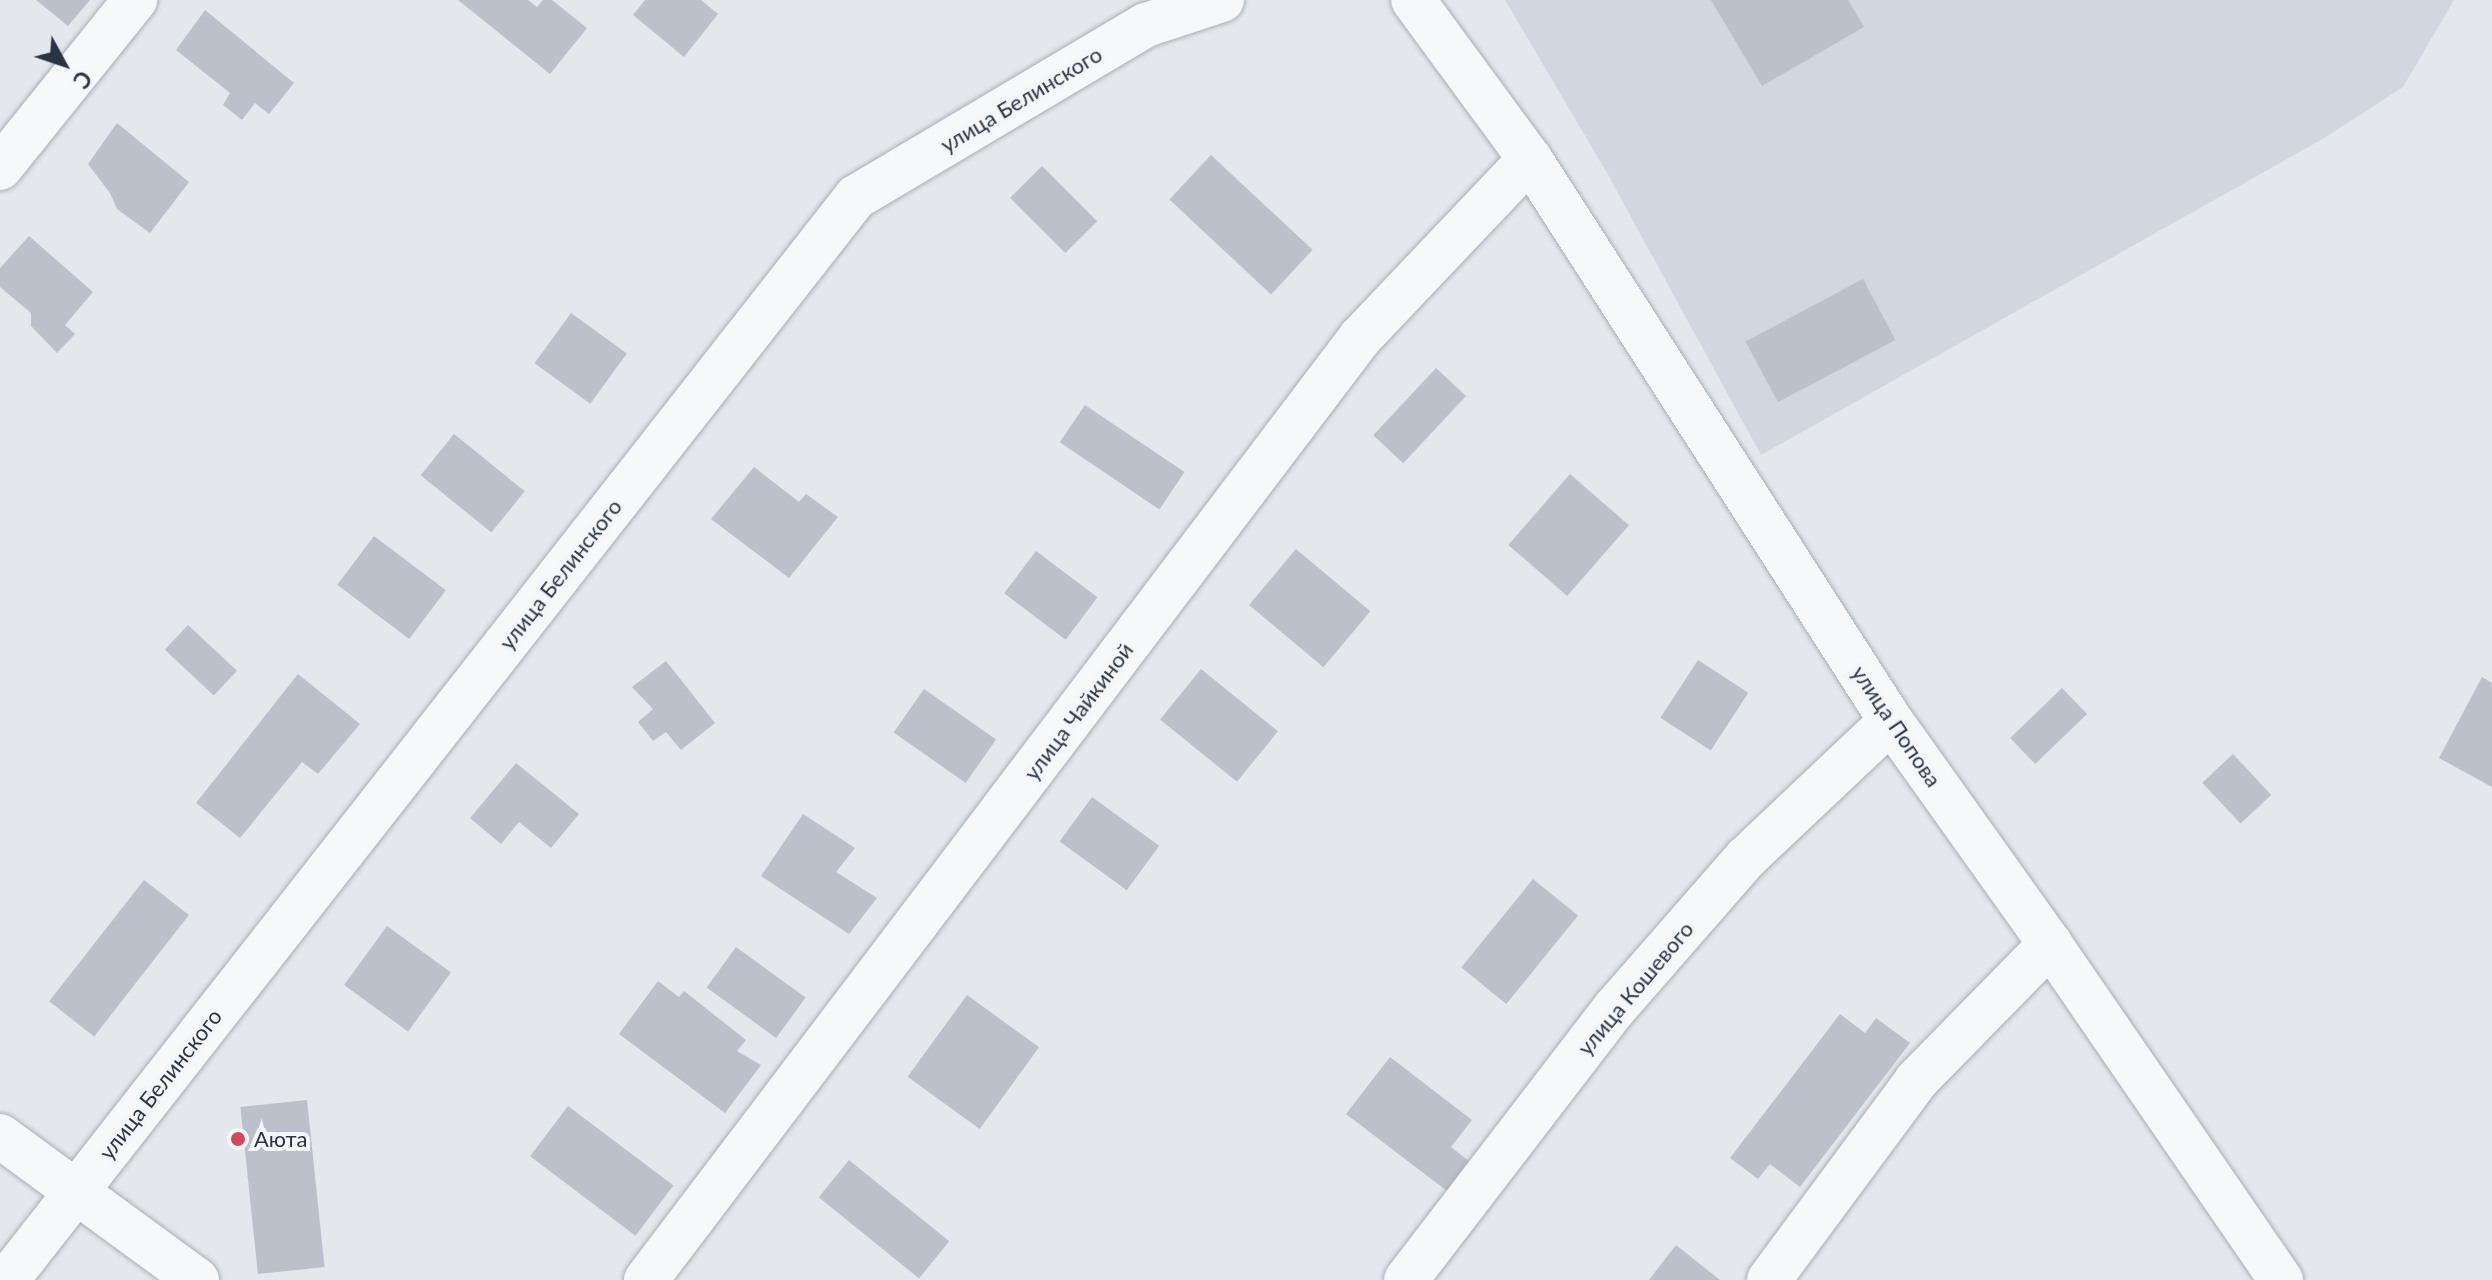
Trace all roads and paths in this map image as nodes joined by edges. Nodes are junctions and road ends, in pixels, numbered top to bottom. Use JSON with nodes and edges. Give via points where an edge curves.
{"nodes":[{"id":1,"x":135,"y":0,"type":"edge"},
{"id":2,"x":1222,"y":0,"type":"edge"},
{"id":3,"x":1413,"y":0,"type":"edge"},
{"id":4,"x":1530,"y":159,"type":"junction"},
{"id":5,"x":0,"y":168,"type":"edge"},
{"id":6,"x":1891,"y":721,"type":"junction"},
{"id":7,"x":2050,"y":944,"type":"junction"},
{"id":8,"x":0,"y":1136,"type":"edge"},
{"id":9,"x":77,"y":1191,"type":"junction"},
{"id":10,"x":7,"y":1280,"type":"edge"},
{"id":11,"x":197,"y":1280,"type":"edge"},
{"id":12,"x":646,"y":1280,"type":"edge"},
{"id":13,"x":1406,"y":1280,"type":"edge"},
{"id":14,"x":1769,"y":1280,"type":"edge"},
{"id":15,"x":2281,"y":1280,"type":"edge"}],
"edges":[{"from":1,"to":5,"type":"street"},
{"from":2,"to":9,"type":"street","name":"улица Белинского","via":[[1146,25],[856,197]]},
{"from":3,"to":4,"type":"street"},
{"from":4,"to":6,"type":"street","name":"улица Попова"},
{"from":4,"to":12,"type":"street","name":"улица Чайкиной","via":[[1360,338]]},
{"from":6,"to":7,"type":"street","name":"улица Попова"},
{"from":6,"to":13,"type":"street","name":"улица Кошевого","via":[[1746,858],[1625,996]]},
{"from":7,"to":14,"type":"street","via":[[1916,1081]]},
{"from":7,"to":15,"type":"street","name":"улица Попова"},
{"from":8,"to":9,"type":"street"},
{"from":9,"to":10,"type":"street","name":"улица Белинского"},
{"from":9,"to":11,"type":"street"}]}
